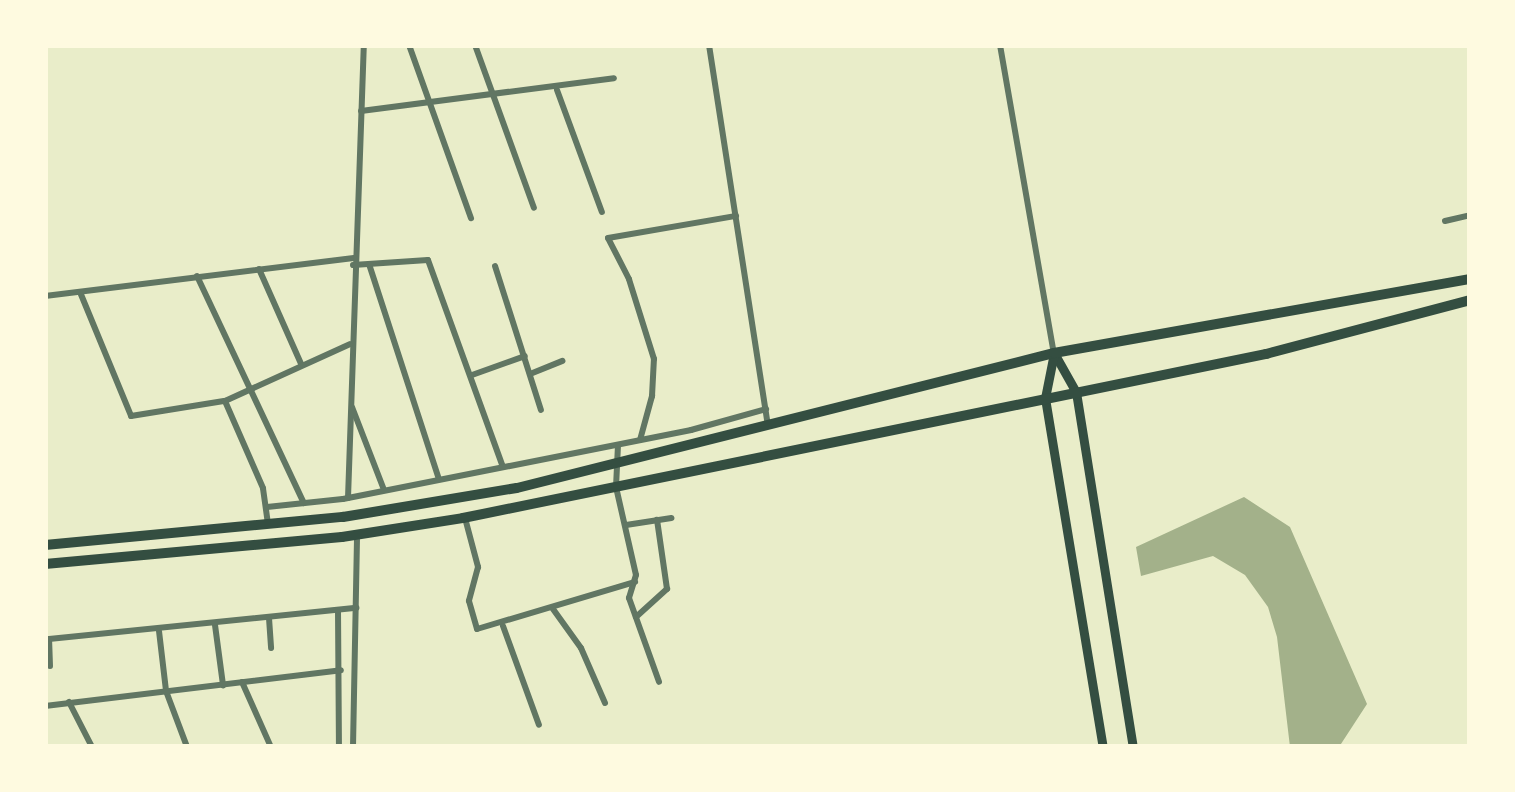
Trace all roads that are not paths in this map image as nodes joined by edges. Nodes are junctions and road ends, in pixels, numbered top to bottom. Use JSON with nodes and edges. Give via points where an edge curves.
{"nodes":[{"id":1,"x":364,"y":45,"type":"edge"},
{"id":2,"x":409,"y":45,"type":"edge"},
{"id":3,"x":475,"y":45,"type":"edge"},
{"id":4,"x":709,"y":45,"type":"edge"},
{"id":5,"x":1000,"y":45,"type":"edge"},
{"id":6,"x":614,"y":78,"type":"dead end"},
{"id":7,"x":557,"y":90,"type":"junction"},
{"id":8,"x":494,"y":94,"type":"junction"},
{"id":9,"x":429,"y":101,"type":"junction"},
{"id":10,"x":361,"y":111,"type":"junction"},
{"id":11,"x":534,"y":208,"type":"dead end"},
{"id":12,"x":602,"y":212,"type":"dead end"},
{"id":13,"x":1470,"y":214,"type":"edge"},
{"id":14,"x":736,"y":216,"type":"junction"},
{"id":15,"x":471,"y":218,"type":"dead end"},
{"id":16,"x":1445,"y":221,"type":"dead end"},
{"id":17,"x":353,"y":262,"type":"junction"},
{"id":18,"x":369,"y":264,"type":"junction"},
{"id":19,"x":496,"y":266,"type":"dead end"},
{"id":20,"x":259,"y":269,"type":"junction"},
{"id":21,"x":197,"y":276,"type":"junction"},
{"id":22,"x":1470,"y":279,"type":"edge"},
{"id":23,"x":80,"y":292,"type":"junction"},
{"id":24,"x":45,"y":296,"type":"edge"},
{"id":25,"x":1470,"y":300,"type":"edge"},
{"id":26,"x":350,"y":344,"type":"junction"},
{"id":27,"x":1054,"y":353,"type":"junction"},
{"id":28,"x":525,"y":356,"type":"junction"},
{"id":29,"x":563,"y":361,"type":"dead end"},
{"id":30,"x":302,"y":364,"type":"junction"},
{"id":31,"x":530,"y":374,"type":"junction"},
{"id":32,"x":472,"y":376,"type":"junction"},
{"id":33,"x":246,"y":386,"type":"junction"},
{"id":34,"x":1076,"y":392,"type":"junction"},
{"id":35,"x":1045,"y":398,"type":"junction"},
{"id":36,"x":224,"y":401,"type":"junction"},
{"id":37,"x":349,"y":401,"type":"junction"},
{"id":38,"x":766,"y":409,"type":"junction"},
{"id":39,"x":541,"y":410,"type":"dead end"},
{"id":40,"x":769,"y":426,"type":"junction"},
{"id":41,"x":640,"y":440,"type":"junction"},
{"id":42,"x":618,"y":445,"type":"junction"},
{"id":43,"x":616,"y":464,"type":"junction"},
{"id":44,"x":504,"y":467,"type":"junction"},
{"id":45,"x":439,"y":479,"type":"junction"},
{"id":46,"x":616,"y":487,"type":"junction"},
{"id":47,"x":384,"y":490,"type":"junction"},
{"id":48,"x":348,"y":498,"type":"junction"},
{"id":49,"x":304,"y":503,"type":"junction"},
{"id":50,"x":266,"y":507,"type":"junction"},
{"id":51,"x":465,"y":518,"type":"junction"},
{"id":52,"x":671,"y":518,"type":"dead end"},
{"id":53,"x":657,"y":520,"type":"junction"},
{"id":54,"x":268,"y":524,"type":"junction"},
{"id":55,"x":626,"y":524,"type":"junction"},
{"id":56,"x":357,"y":534,"type":"junction"},
{"id":57,"x":45,"y":545,"type":"edge"},
{"id":58,"x":45,"y":564,"type":"edge"},
{"id":59,"x":634,"y":582,"type":"junction"},
{"id":60,"x":356,"y":608,"type":"junction"},
{"id":61,"x":338,"y":610,"type":"junction"},
{"id":62,"x":553,"y":610,"type":"junction"},
{"id":63,"x":269,"y":618,"type":"junction"},
{"id":64,"x":636,"y":618,"type":"junction"},
{"id":65,"x":215,"y":625,"type":"junction"},
{"id":66,"x":503,"y":626,"type":"junction"},
{"id":67,"x":159,"y":631,"type":"junction"},
{"id":68,"x":271,"y":648,"type":"dead end"},
{"id":69,"x":50,"y":666,"type":"dead end"},
{"id":70,"x":341,"y":670,"type":"junction"},
{"id":71,"x":242,"y":682,"type":"junction"},
{"id":72,"x":659,"y":682,"type":"dead end"},
{"id":73,"x":222,"y":685,"type":"junction"},
{"id":74,"x":166,"y":691,"type":"junction"},
{"id":75,"x":69,"y":702,"type":"junction"},
{"id":76,"x":605,"y":703,"type":"dead end"},
{"id":77,"x":45,"y":706,"type":"edge"},
{"id":78,"x":539,"y":725,"type":"dead end"},
{"id":79,"x":92,"y":747,"type":"edge"},
{"id":80,"x":187,"y":747,"type":"edge"},
{"id":81,"x":271,"y":747,"type":"edge"},
{"id":82,"x":339,"y":747,"type":"edge"},
{"id":83,"x":353,"y":747,"type":"edge"},
{"id":84,"x":1103,"y":747,"type":"edge"},
{"id":85,"x":1133,"y":747,"type":"edge"}],
"edges":[{"from":1,"to":10,"type":"street"},
{"from":2,"to":9,"type":"street"},
{"from":3,"to":8,"type":"street"},
{"from":4,"to":14,"type":"street"},
{"from":5,"to":27,"type":"street"},
{"from":6,"to":7,"type":"street"},
{"from":7,"to":8,"type":"street"},
{"from":7,"to":12,"type":"street"},
{"from":8,"to":9,"type":"street"},
{"from":8,"to":11,"type":"street"},
{"from":9,"to":10,"type":"street"},
{"from":9,"to":15,"type":"street"},
{"from":10,"to":17,"type":"street"},
{"from":13,"to":16,"type":"street"},
{"from":14,"to":38,"type":"street"},
{"from":14,"to":41,"type":"street","via":[[608,238],[629,279],[654,359]]},
{"from":17,"to":18,"type":"street"},
{"from":17,"to":20,"type":"street"},
{"from":17,"to":26,"type":"street"},
{"from":18,"to":32,"type":"street","via":[[428,260]]},
{"from":18,"to":45,"type":"street"},
{"from":19,"to":28,"type":"street"},
{"from":20,"to":21,"type":"street"},
{"from":20,"to":30,"type":"street"},
{"from":21,"to":23,"type":"street"},
{"from":21,"to":33,"type":"street"},
{"from":22,"to":27,"type":"main road"},
{"from":23,"to":24,"type":"street"},
{"from":23,"to":36,"type":"street","via":[[131,416]]},
{"from":25,"to":34,"type":"main road","via":[[1266,354]]},
{"from":26,"to":30,"type":"street"},
{"from":26,"to":37,"type":"street"},
{"from":27,"to":34,"type":"main road"},
{"from":27,"to":35,"type":"main road"},
{"from":27,"to":40,"type":"main road"},
{"from":28,"to":31,"type":"street"},
{"from":28,"to":32,"type":"street"},
{"from":29,"to":31,"type":"street"},
{"from":30,"to":33,"type":"street"},
{"from":31,"to":39,"type":"street"},
{"from":32,"to":44,"type":"street"},
{"from":33,"to":36,"type":"street"},
{"from":33,"to":49,"type":"street"},
{"from":34,"to":35,"type":"main road"},
{"from":34,"to":85,"type":"main road"},
{"from":35,"to":46,"type":"main road"},
{"from":35,"to":84,"type":"main road"},
{"from":36,"to":50,"type":"street"},
{"from":37,"to":47,"type":"street"},
{"from":37,"to":48,"type":"street"},
{"from":38,"to":40,"type":"street"},
{"from":38,"to":41,"type":"street"},
{"from":40,"to":43,"type":"main road"},
{"from":41,"to":42,"type":"street"},
{"from":42,"to":43,"type":"street"},
{"from":42,"to":44,"type":"street"},
{"from":43,"to":46,"type":"street"},
{"from":43,"to":54,"type":"main road","via":[[517,488]]},
{"from":44,"to":45,"type":"street"},
{"from":45,"to":47,"type":"street"},
{"from":46,"to":51,"type":"main road"},
{"from":46,"to":55,"type":"street"},
{"from":47,"to":48,"type":"street"},
{"from":48,"to":49,"type":"street"},
{"from":49,"to":50,"type":"street"},
{"from":50,"to":54,"type":"street"},
{"from":51,"to":56,"type":"main road"},
{"from":51,"to":66,"type":"street","via":[[478,567],[469,601],[472,623],[482,630]]},
{"from":52,"to":53,"type":"street"},
{"from":53,"to":55,"type":"street"},
{"from":53,"to":64,"type":"street","via":[[667,589]]},
{"from":54,"to":57,"type":"main road"},
{"from":55,"to":59,"type":"street"},
{"from":56,"to":58,"type":"main road"},
{"from":56,"to":60,"type":"street"},
{"from":59,"to":62,"type":"street"},
{"from":59,"to":64,"type":"street","via":[[628,598]]},
{"from":60,"to":61,"type":"street"},
{"from":60,"to":83,"type":"street"},
{"from":61,"to":63,"type":"street"},
{"from":61,"to":70,"type":"street"},
{"from":62,"to":66,"type":"street"},
{"from":62,"to":76,"type":"street","via":[[581,648]]},
{"from":63,"to":65,"type":"street"},
{"from":63,"to":68,"type":"street"},
{"from":64,"to":72,"type":"street"},
{"from":65,"to":67,"type":"street"},
{"from":65,"to":73,"type":"street"},
{"from":66,"to":78,"type":"street"},
{"from":67,"to":69,"type":"street","via":[[49,639]]},
{"from":67,"to":74,"type":"street"},
{"from":70,"to":71,"type":"street"},
{"from":70,"to":82,"type":"street"},
{"from":71,"to":73,"type":"street"},
{"from":71,"to":81,"type":"street"},
{"from":73,"to":74,"type":"street"},
{"from":74,"to":75,"type":"street"},
{"from":74,"to":80,"type":"street"},
{"from":75,"to":77,"type":"street"},
{"from":75,"to":79,"type":"street"}]}
